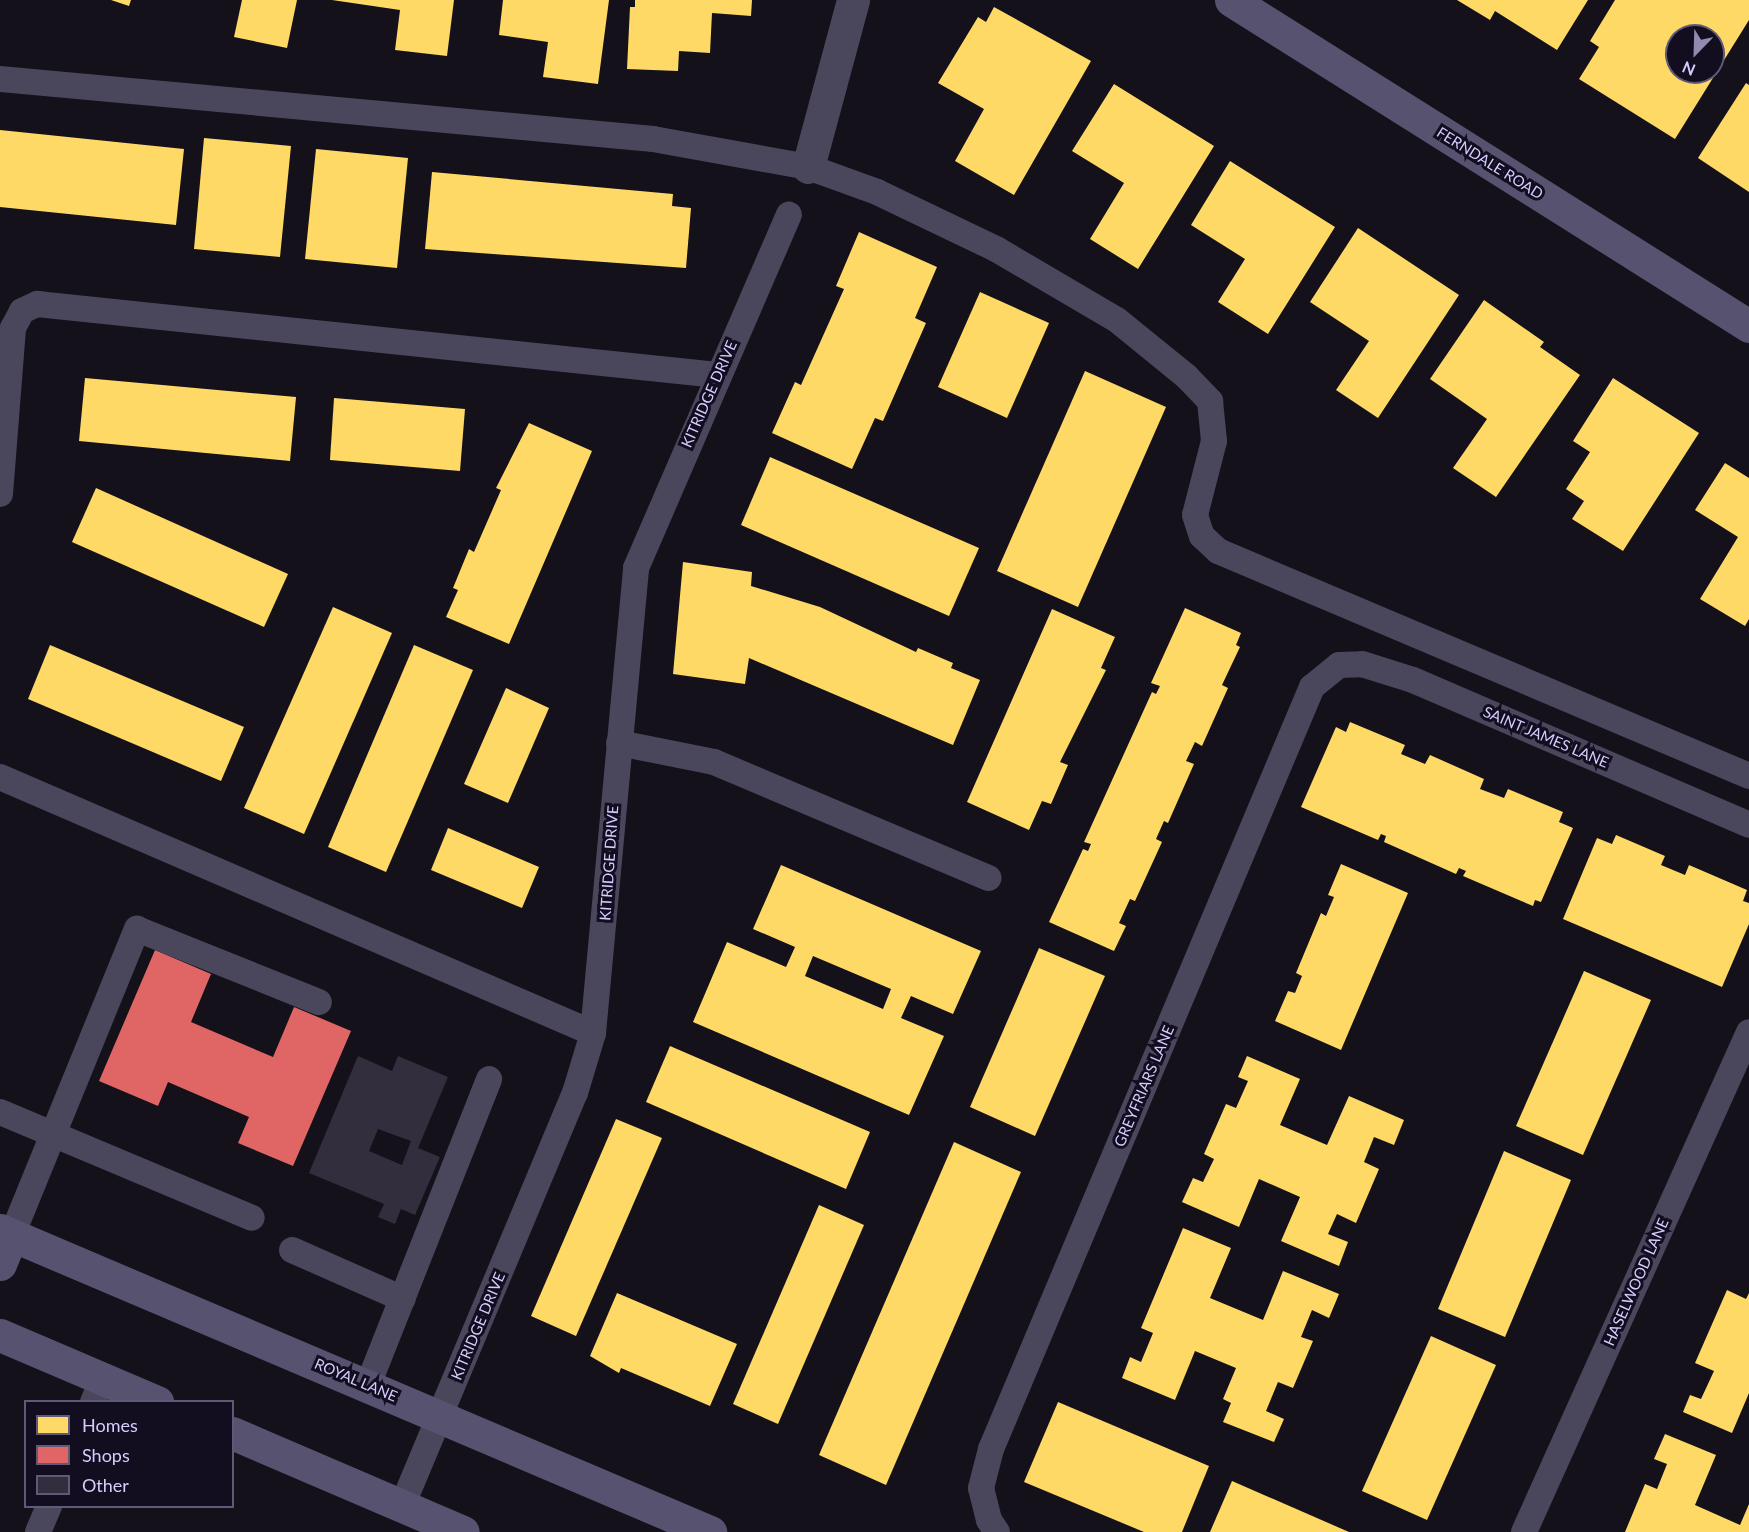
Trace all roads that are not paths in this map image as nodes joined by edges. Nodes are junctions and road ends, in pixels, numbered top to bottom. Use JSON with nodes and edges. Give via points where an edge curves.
{"nodes":[{"id":1,"x":853,"y":0,"type":"edge"},
{"id":2,"x":1232,"y":0,"type":"edge"},
{"id":3,"x":0,"y":79,"type":"edge"},
{"id":4,"x":808,"y":166,"type":"junction"},
{"id":5,"x":789,"y":215,"type":"dead end"},
{"id":6,"x":1749,"y":326,"type":"edge"},
{"id":7,"x":717,"y":375,"type":"junction"},
{"id":8,"x":0,"y":494,"type":"edge"},
{"id":9,"x":1339,"y":665,"type":"joint"},
{"id":10,"x":619,"y":743,"type":"junction"},
{"id":11,"x":1749,"y":776,"type":"edge"},
{"id":12,"x":0,"y":777,"type":"edge"},
{"id":13,"x":1749,"y":825,"type":"edge"},
{"id":14,"x":988,"y":878,"type":"dead end"},
{"id":15,"x":319,"y":1002,"type":"dead end"},
{"id":16,"x":1749,"y":1032,"type":"edge"},
{"id":17,"x":593,"y":1033,"type":"junction"},
{"id":18,"x":489,"y":1079,"type":"dead end"},
{"id":19,"x":1,"y":1116,"type":"edge"},
{"id":20,"x":55,"y":1135,"type":"junction"},
{"id":21,"x":252,"y":1218,"type":"dead end"},
{"id":22,"x":4,"y":1243,"type":"edge"},
{"id":23,"x":292,"y":1250,"type":"dead end"},
{"id":24,"x":403,"y":1299,"type":"junction"},
{"id":25,"x":0,"y":1335,"type":"edge"},
{"id":26,"x":368,"y":1385,"type":"junction"},
{"id":27,"x":98,"y":1390,"type":"edge"},
{"id":28,"x":153,"y":1400,"type":"edge"},
{"id":29,"x":440,"y":1416,"type":"junction"},
{"id":30,"x":234,"y":1434,"type":"edge"},
{"id":31,"x":402,"y":1506,"type":"junction"},
{"id":32,"x":48,"y":1508,"type":"edge"},
{"id":33,"x":993,"y":1526,"type":"edge"},
{"id":34,"x":38,"y":1532,"type":"edge"},
{"id":35,"x":463,"y":1532,"type":"edge"},
{"id":36,"x":710,"y":1532,"type":"edge"},
{"id":37,"x":1524,"y":1532,"type":"edge"}],
"edges":[{"from":1,"to":4,"type":"street"},
{"from":2,"to":6,"type":"main road","name":"FERNDALE ROAD"},
{"from":3,"to":4,"type":"lane","via":[[653,139]]},
{"from":4,"to":11,"type":"lane","via":[[877,192],[996,249],[1117,320],[1186,376],[1210,401],[1214,441],[1195,515],[1202,536],[1218,551]]},
{"from":5,"to":7,"type":"lane","name":"KITRIDGE DRIVE"},
{"from":7,"to":8,"type":"lane","via":[[37,304],[22,311],[13,328]]},
{"from":7,"to":10,"type":"lane","name":"KITRIDGE DRIVE","via":[[636,568]]},
{"from":9,"to":13,"type":"lane","name":"SAINT JAMES LANE","via":[[1362,664],[1413,680]]},
{"from":9,"to":33,"type":"lane","name":"GREYFRIARS LANE","via":[[1312,687],[991,1449],[981,1488]]},
{"from":10,"to":14,"type":"lane","via":[[714,762]]},
{"from":10,"to":17,"type":"lane","name":"KITRIDGE DRIVE"},
{"from":12,"to":17,"type":"lane"},
{"from":15,"to":20,"type":"lane","via":[[137,929],[75,1072]]},
{"from":16,"to":37,"type":"lane","name":"HASELWOOD LANE"},
{"from":17,"to":29,"type":"lane","name":"KITRIDGE DRIVE","via":[[575,1093]]},
{"from":18,"to":24,"type":"lane"},
{"from":19,"to":20,"type":"lane"},
{"from":20,"to":21,"type":"lane"},
{"from":20,"to":22,"type":"lane"},
{"from":22,"to":26,"type":"main road","name":"ROYAL LANE"},
{"from":23,"to":24,"type":"lane"},
{"from":24,"to":26,"type":"lane"},
{"from":25,"to":27,"type":"main road"},
{"from":26,"to":29,"type":"main road","name":"ROYAL LANE"},
{"from":27,"to":28,"type":"main road"},
{"from":29,"to":31,"type":"lane","name":"KITRIDGE DRIVE"},
{"from":29,"to":36,"type":"main road","name":"ROYAL LANE"},
{"from":30,"to":31,"type":"main road"},
{"from":31,"to":35,"type":"main road"},
{"from":32,"to":34,"type":"lane"}]}
